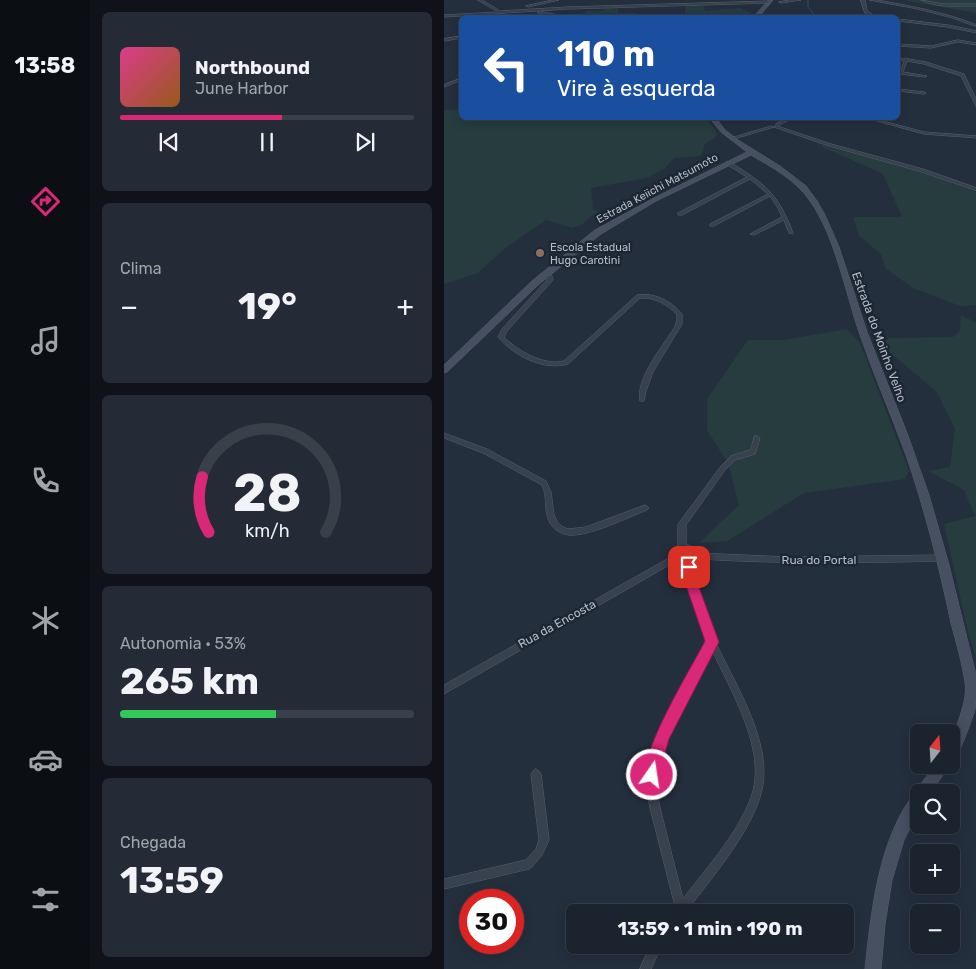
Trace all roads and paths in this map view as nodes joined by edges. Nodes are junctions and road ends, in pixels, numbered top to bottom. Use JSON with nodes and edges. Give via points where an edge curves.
{"nodes":[{"id":1,"x":480,"y":0,"type":"edge"},
{"id":2,"x":557,"y":0,"type":"edge"},
{"id":3,"x":738,"y":0,"type":"edge"},
{"id":4,"x":786,"y":0,"type":"edge"},
{"id":5,"x":799,"y":0,"type":"edge"},
{"id":6,"x":863,"y":0,"type":"edge"},
{"id":7,"x":872,"y":0,"type":"edge"},
{"id":8,"x":923,"y":0,"type":"edge"},
{"id":9,"x":774,"y":1,"type":"edge"},
{"id":10,"x":795,"y":1,"type":"edge"},
{"id":11,"x":744,"y":2,"type":"edge"},
{"id":12,"x":976,"y":5,"type":"edge"},
{"id":13,"x":531,"y":10,"type":"junction"},
{"id":14,"x":510,"y":11,"type":"junction"},
{"id":15,"x":500,"y":12,"type":"junction"},
{"id":16,"x":553,"y":15,"type":"edge"},
{"id":17,"x":758,"y":15,"type":"edge"},
{"id":18,"x":872,"y":15,"type":"edge"},
{"id":19,"x":444,"y":16,"type":"edge"},
{"id":20,"x":900,"y":20,"type":"edge"},
{"id":21,"x":976,"y":26,"type":"edge"},
{"id":22,"x":968,"y":30,"type":"junction"},
{"id":23,"x":976,"y":32,"type":"edge"},
{"id":24,"x":963,"y":34,"type":"dead end"},
{"id":25,"x":459,"y":38,"type":"edge"},
{"id":26,"x":445,"y":40,"type":"edge"},
{"id":27,"x":976,"y":44,"type":"edge"},
{"id":28,"x":900,"y":46,"type":"edge"},
{"id":29,"x":900,"y":59,"type":"edge"},
{"id":30,"x":906,"y":60,"type":"junction"},
{"id":31,"x":925,"y":76,"type":"dead end"},
{"id":32,"x":459,"y":80,"type":"edge"},
{"id":33,"x":444,"y":86,"type":"edge"},
{"id":34,"x":900,"y":90,"type":"edge"},
{"id":35,"x":924,"y":93,"type":"dead end"},
{"id":36,"x":976,"y":107,"type":"edge"},
{"id":37,"x":715,"y":120,"type":"edge"},
{"id":38,"x":774,"y":120,"type":"edge"},
{"id":39,"x":787,"y":120,"type":"edge"},
{"id":40,"x":876,"y":120,"type":"edge"},
{"id":41,"x":774,"y":126,"type":"junction"},
{"id":42,"x":976,"y":137,"type":"edge"},
{"id":43,"x":732,"y":138,"type":"junction"},
{"id":44,"x":752,"y":152,"type":"junction"},
{"id":45,"x":728,"y":163,"type":"junction"},
{"id":46,"x":751,"y":177,"type":"junction"},
{"id":47,"x":976,"y":190,"type":"edge"},
{"id":48,"x":771,"y":194,"type":"junction"},
{"id":49,"x":680,"y":214,"type":"dead end"},
{"id":50,"x":785,"y":217,"type":"junction"},
{"id":51,"x":712,"y":225,"type":"dead end"},
{"id":52,"x":791,"y":233,"type":"dead end"},
{"id":53,"x":752,"y":234,"type":"dead end"},
{"id":54,"x":543,"y":275,"type":"junction"},
{"id":55,"x":444,"y":370,"type":"edge"},
{"id":56,"x":642,"y":399,"type":"dead end"},
{"id":57,"x":444,"y":435,"type":"edge"},
{"id":58,"x":757,"y":438,"type":"dead end"},
{"id":59,"x":645,"y":508,"type":"dead end"},
{"id":60,"x":682,"y":548,"type":"junction"},
{"id":61,"x":696,"y":556,"type":"junction"},
{"id":62,"x":942,"y":558,"type":"junction"},
{"id":63,"x":672,"y":560,"type":"junction"},
{"id":64,"x":686,"y":568,"type":"junction"},
{"id":65,"x":712,"y":642,"type":"junction"},
{"id":66,"x":974,"y":683,"type":"edge"},
{"id":67,"x":444,"y":690,"type":"edge"},
{"id":68,"x":960,"y":735,"type":"edge"},
{"id":69,"x":536,"y":774,"type":"dead end"},
{"id":70,"x":910,"y":813,"type":"edge"},
{"id":71,"x":444,"y":884,"type":"edge"},
{"id":72,"x":678,"y":904,"type":"edge"},
{"id":73,"x":686,"y":904,"type":"edge"},
{"id":74,"x":652,"y":954,"type":"edge"},
{"id":75,"x":645,"y":969,"type":"edge"},
{"id":76,"x":872,"y":969,"type":"edge"}],
"edges":[{"from":1,"to":15,"type":"street"},
{"from":2,"to":14,"type":"street"},
{"from":3,"to":11,"type":"street"},
{"from":4,"to":10,"type":"street"},
{"from":5,"to":10,"type":"street"},
{"from":6,"to":18,"type":"street","via":[[866,12]]},
{"from":7,"to":21,"type":"street","via":[[918,8]]},
{"from":8,"to":12,"type":"street","via":[[950,6]]},
{"from":9,"to":10,"type":"street"},
{"from":9,"to":11,"type":"street"},
{"from":9,"to":17,"type":"street"},
{"from":11,"to":13,"type":"street"},
{"from":13,"to":14,"type":"street"},
{"from":13,"to":16,"type":"street"},
{"from":14,"to":15,"type":"street"},
{"from":15,"to":19,"type":"street"},
{"from":20,"to":22,"type":"street"},
{"from":22,"to":23,"type":"street"},
{"from":22,"to":24,"type":"street"},
{"from":25,"to":26,"type":"street"},
{"from":27,"to":28,"type":"street","via":[[958,41],[930,47]]},
{"from":29,"to":30,"type":"street"},
{"from":30,"to":31,"type":"street","via":[[901,73]]},
{"from":30,"to":36,"type":"street","via":[[963,75]]},
{"from":32,"to":33,"type":"street"},
{"from":34,"to":35,"type":"street"},
{"from":37,"to":43,"type":"street","name":"Estrada do Moinho Velho"},
{"from":38,"to":41,"type":"street"},
{"from":39,"to":41,"type":"street"},
{"from":40,"to":42,"type":"street","via":[[924,133]]},
{"from":41,"to":43,"type":"street"},
{"from":41,"to":47,"type":"street"},
{"from":43,"to":44,"type":"street","name":"Estrada do Moinho Velho"},
{"from":44,"to":45,"type":"street","name":"Estrada Keiichi Matsumoto"},
{"from":44,"to":62,"type":"street","name":"Estrada do Moinho Velho","via":[[798,181],[821,214],[924,495]]},
{"from":45,"to":46,"type":"street"},
{"from":45,"to":54,"type":"street","name":"Estrada Keiichi Matsumoto","via":[[612,223]]},
{"from":46,"to":48,"type":"street"},
{"from":46,"to":49,"type":"street"},
{"from":48,"to":50,"type":"street"},
{"from":48,"to":51,"type":"street"},
{"from":50,"to":52,"type":"street"},
{"from":50,"to":53,"type":"street"},
{"from":54,"to":55,"type":"street","name":"Estrada Keiichi Matsumoto"},
{"from":54,"to":56,"type":"street","via":[[550,280],[504,330],[502,337],[510,346],[553,366],[566,363],[639,296],[660,301],[680,315],[679,324],[647,380]]},
{"from":57,"to":59,"type":"street","via":[[485,450],[544,483],[548,488],[552,519],[564,531],[577,532]]},
{"from":58,"to":60,"type":"street","via":[[754,452],[737,456],[723,468],[686,518],[682,525]]},
{"from":60,"to":61,"type":"street","via":[[689,549]]},
{"from":60,"to":63,"type":"street","via":[[673,554]]},
{"from":61,"to":62,"type":"street","name":"Rua do Portal","via":[[785,560]]},
{"from":61,"to":64,"type":"street","via":[[695,562]]},
{"from":62,"to":66,"type":"street","name":"Estrada do Moinho Velho"},
{"from":63,"to":64,"type":"street","via":[[675,566]]},
{"from":63,"to":67,"type":"street","name":"Rua da Encosta"},
{"from":64,"to":65,"type":"street"},
{"from":65,"to":72,"type":"street","via":[[663,736],[653,765],[652,793]]},
{"from":65,"to":73,"type":"street","via":[[748,718],[760,771],[752,808]]},
{"from":66,"to":68,"type":"street","name":"Estrada do Moinho Velho","via":[[970,709]]},
{"from":69,"to":71,"type":"street","via":[[544,840],[529,864]]},
{"from":70,"to":76,"type":"street","via":[[895,839],[886,866]]},
{"from":74,"to":75,"type":"street"}]}
